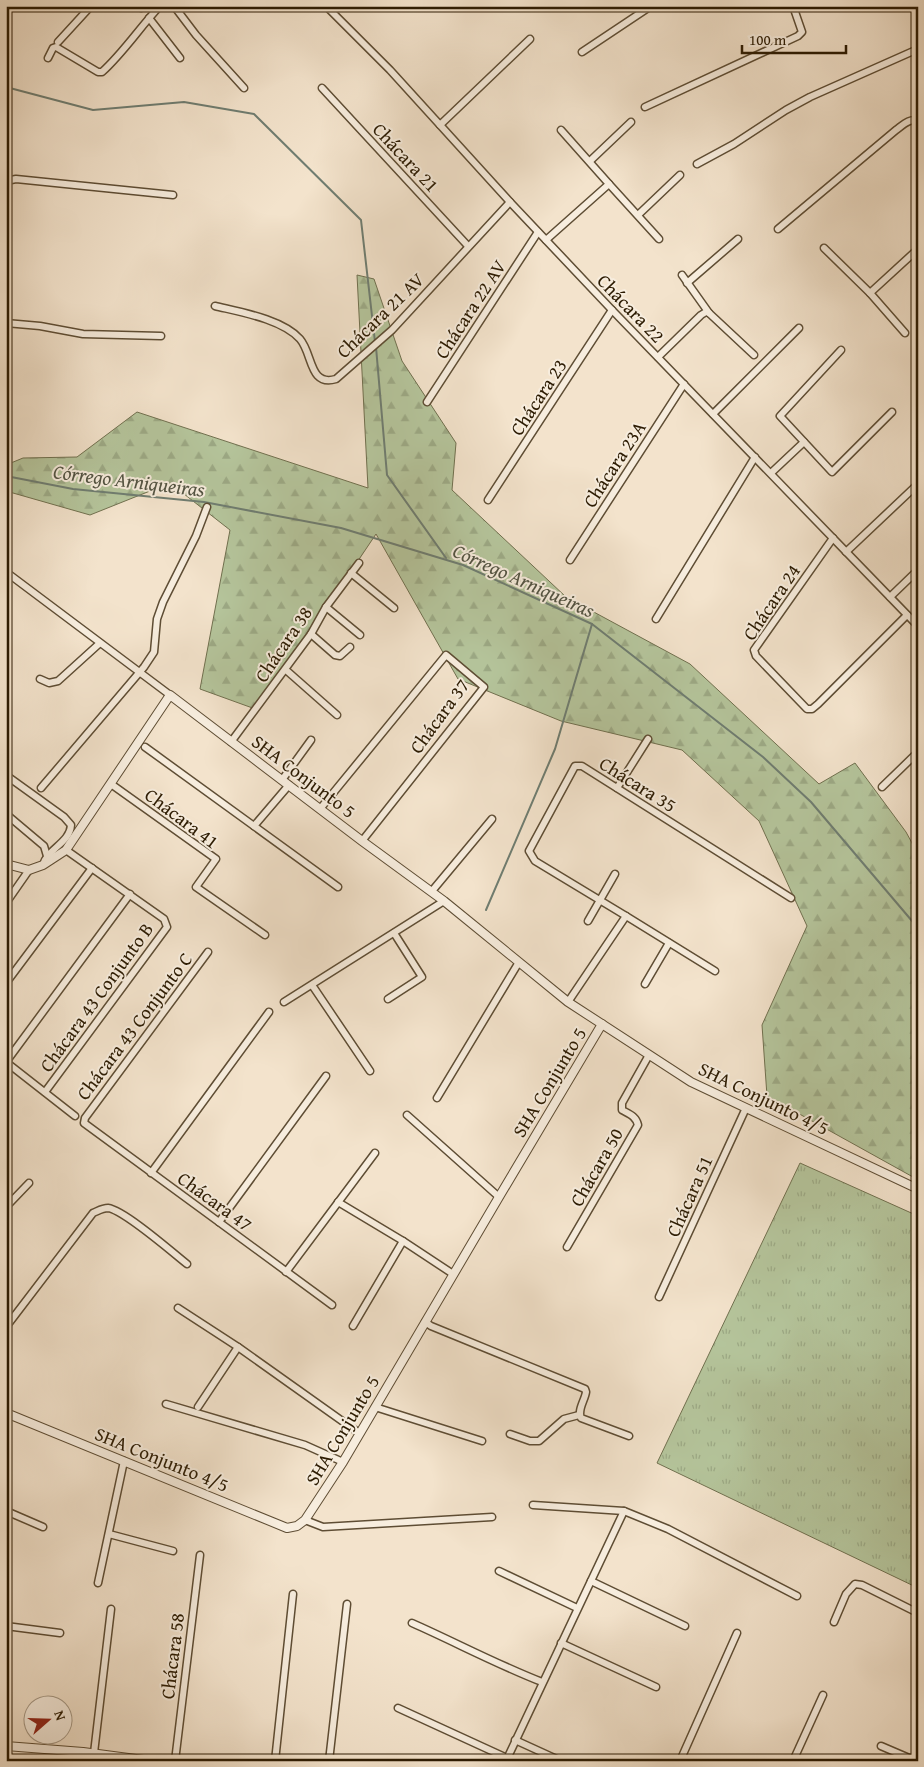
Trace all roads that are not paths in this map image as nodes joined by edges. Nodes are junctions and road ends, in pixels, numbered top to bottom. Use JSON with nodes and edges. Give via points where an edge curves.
{"nodes":[{"id":1,"x":91,"y":6,"type":"edge"},
{"id":2,"x":138,"y":6,"type":"edge"},
{"id":3,"x":147,"y":6,"type":"edge"},
{"id":4,"x":160,"y":6,"type":"edge"},
{"id":5,"x":174,"y":6,"type":"edge"},
{"id":6,"x":326,"y":6,"type":"edge"},
{"id":7,"x":651,"y":6,"type":"edge"},
{"id":8,"x":793,"y":6,"type":"edge"},
{"id":9,"x":149,"y":18,"type":"junction"},
{"id":10,"x":530,"y":39,"type":"dead end"},
{"id":11,"x":58,"y":42,"type":"dead end"},
{"id":12,"x":918,"y":49,"type":"edge"},
{"id":13,"x":582,"y":52,"type":"dead end"},
{"id":14,"x":48,"y":58,"type":"dead end"},
{"id":15,"x":180,"y":58,"type":"dead end"},
{"id":16,"x":244,"y":88,"type":"dead end"},
{"id":17,"x":322,"y":88,"type":"dead end"},
{"id":18,"x":646,"y":107,"type":"dead end"},
{"id":19,"x":918,"y":121,"type":"edge"},
{"id":20,"x":631,"y":122,"type":"dead end"},
{"id":21,"x":440,"y":125,"type":"junction"},
{"id":22,"x":561,"y":130,"type":"dead end"},
{"id":23,"x":590,"y":161,"type":"junction"},
{"id":24,"x":697,"y":164,"type":"dead end"},
{"id":25,"x":680,"y":175,"type":"dead end"},
{"id":26,"x":6,"y":181,"type":"edge"},
{"id":27,"x":609,"y":184,"type":"junction"},
{"id":28,"x":173,"y":195,"type":"dead end"},
{"id":29,"x":510,"y":202,"type":"junction"},
{"id":30,"x":638,"y":216,"type":"junction"},
{"id":31,"x":778,"y":229,"type":"dead end"},
{"id":32,"x":538,"y":232,"type":"junction"},
{"id":33,"x":659,"y":239,"type":"dead end"},
{"id":34,"x":738,"y":239,"type":"dead end"},
{"id":35,"x":546,"y":240,"type":"junction"},
{"id":36,"x":468,"y":246,"type":"junction"},
{"id":37,"x":824,"y":248,"type":"dead end"},
{"id":38,"x":918,"y":249,"type":"edge"},
{"id":39,"x":682,"y":275,"type":"dead end"},
{"id":40,"x":688,"y":283,"type":"junction"},
{"id":41,"x":870,"y":294,"type":"junction"},
{"id":42,"x":215,"y":306,"type":"dead end"},
{"id":43,"x":612,"y":310,"type":"junction"},
{"id":44,"x":710,"y":313,"type":"junction"},
{"id":45,"x":6,"y":322,"type":"edge"},
{"id":46,"x":799,"y":328,"type":"dead end"},
{"id":47,"x":905,"y":333,"type":"dead end"},
{"id":48,"x":161,"y":336,"type":"dead end"},
{"id":49,"x":841,"y":350,"type":"dead end"},
{"id":50,"x":754,"y":355,"type":"dead end"},
{"id":51,"x":658,"y":357,"type":"junction"},
{"id":52,"x":684,"y":384,"type":"junction"},
{"id":53,"x":427,"y":402,"type":"dead end"},
{"id":54,"x":892,"y":412,"type":"dead end"},
{"id":55,"x":714,"y":414,"type":"junction"},
{"id":56,"x":804,"y":442,"type":"junction"},
{"id":57,"x":755,"y":457,"type":"junction"},
{"id":58,"x":771,"y":474,"type":"junction"},
{"id":59,"x":918,"y":484,"type":"edge"},
{"id":60,"x":488,"y":500,"type":"dead end"},
{"id":61,"x":207,"y":507,"type":"dead end"},
{"id":62,"x":833,"y":538,"type":"junction"},
{"id":63,"x":846,"y":552,"type":"junction"},
{"id":64,"x":570,"y":560,"type":"dead end"},
{"id":65,"x":359,"y":563,"type":"dead end"},
{"id":66,"x":918,"y":570,"type":"edge"},
{"id":67,"x":6,"y":572,"type":"edge"},
{"id":68,"x":351,"y":573,"type":"junction"},
{"id":69,"x":890,"y":597,"type":"junction"},
{"id":70,"x":326,"y":608,"type":"junction"},
{"id":71,"x":394,"y":608,"type":"dead end"},
{"id":72,"x":907,"y":615,"type":"junction"},
{"id":73,"x":656,"y":619,"type":"dead end"},
{"id":74,"x":918,"y":626,"type":"edge"},
{"id":75,"x":311,"y":634,"type":"junction"},
{"id":76,"x":360,"y":636,"type":"dead end"},
{"id":77,"x":100,"y":643,"type":"junction"},
{"id":78,"x":350,"y":647,"type":"dead end"},
{"id":79,"x":286,"y":670,"type":"junction"},
{"id":80,"x":139,"y":671,"type":"junction"},
{"id":81,"x":40,"y":679,"type":"dead end"},
{"id":82,"x":170,"y":695,"type":"junction"},
{"id":83,"x":337,"y":715,"type":"dead end"},
{"id":84,"x":648,"y":739,"type":"dead end"},
{"id":85,"x":311,"y":740,"type":"dead end"},
{"id":86,"x":231,"y":742,"type":"junction"},
{"id":87,"x":144,"y":747,"type":"dead end"},
{"id":88,"x":918,"y":752,"type":"edge"},
{"id":89,"x":7,"y":776,"type":"edge"},
{"id":90,"x":282,"y":780,"type":"junction"},
{"id":91,"x":111,"y":784,"type":"junction"},
{"id":92,"x":289,"y":786,"type":"junction"},
{"id":93,"x":882,"y":787,"type":"dead end"},
{"id":94,"x":41,"y":788,"type":"dead end"},
{"id":95,"x":617,"y":788,"type":"junction"},
{"id":96,"x":320,"y":809,"type":"junction"},
{"id":97,"x":6,"y":814,"type":"edge"},
{"id":98,"x":492,"y":819,"type":"dead end"},
{"id":99,"x":254,"y":826,"type":"junction"},
{"id":100,"x":362,"y":841,"type":"junction"},
{"id":101,"x":66,"y":850,"type":"junction"},
{"id":102,"x":47,"y":856,"type":"junction"},
{"id":103,"x":6,"y":864,"type":"edge"},
{"id":104,"x":44,"y":865,"type":"junction"},
{"id":105,"x":92,"y":868,"type":"junction"},
{"id":106,"x":29,"y":870,"type":"junction"},
{"id":107,"x":615,"y":874,"type":"dead end"},
{"id":108,"x":338,"y":888,"type":"dead end"},
{"id":109,"x":432,"y":891,"type":"junction"},
{"id":110,"x":130,"y":894,"type":"junction"},
{"id":111,"x":791,"y":898,"type":"dead end"},
{"id":112,"x":600,"y":900,"type":"junction"},
{"id":113,"x":444,"y":901,"type":"junction"},
{"id":114,"x":6,"y":903,"type":"edge"},
{"id":115,"x":626,"y":916,"type":"junction"},
{"id":116,"x":588,"y":921,"type":"dead end"},
{"id":117,"x":394,"y":933,"type":"junction"},
{"id":118,"x":265,"y":935,"type":"dead end"},
{"id":119,"x":669,"y":943,"type":"junction"},
{"id":120,"x":208,"y":952,"type":"dead end"},
{"id":121,"x":519,"y":962,"type":"junction"},
{"id":122,"x":715,"y":972,"type":"dead end"},
{"id":123,"x":6,"y":983,"type":"edge"},
{"id":124,"x":646,"y":984,"type":"dead end"},
{"id":125,"x":312,"y":985,"type":"junction"},
{"id":126,"x":388,"y":999,"type":"dead end"},
{"id":127,"x":284,"y":1002,"type":"dead end"},
{"id":128,"x":568,"y":1002,"type":"junction"},
{"id":129,"x":269,"y":1012,"type":"dead end"},
{"id":130,"x":602,"y":1024,"type":"junction"},
{"id":131,"x":649,"y":1056,"type":"junction"},
{"id":132,"x":6,"y":1062,"type":"edge"},
{"id":133,"x":370,"y":1071,"type":"dead end"},
{"id":134,"x":326,"y":1076,"type":"dead end"},
{"id":135,"x":46,"y":1092,"type":"junction"},
{"id":136,"x":437,"y":1098,"type":"dead end"},
{"id":137,"x":746,"y":1108,"type":"junction"},
{"id":138,"x":407,"y":1115,"type":"dead end"},
{"id":139,"x":75,"y":1116,"type":"dead end"},
{"id":140,"x":85,"y":1118,"type":"joint"},
{"id":141,"x":374,"y":1153,"type":"dead end"},
{"id":142,"x":151,"y":1173,"type":"junction"},
{"id":143,"x":29,"y":1184,"type":"dead end"},
{"id":144,"x":918,"y":1189,"type":"edge"},
{"id":145,"x":498,"y":1197,"type":"junction"},
{"id":146,"x":338,"y":1202,"type":"junction"},
{"id":147,"x":6,"y":1207,"type":"edge"},
{"id":148,"x":219,"y":1222,"type":"junction"},
{"id":149,"x":403,"y":1241,"type":"junction"},
{"id":150,"x":568,"y":1246,"type":"dead end"},
{"id":151,"x":187,"y":1264,"type":"dead end"},
{"id":152,"x":286,"y":1272,"type":"junction"},
{"id":153,"x":453,"y":1274,"type":"junction"},
{"id":154,"x":659,"y":1297,"type":"dead end"},
{"id":155,"x":332,"y":1305,"type":"dead end"},
{"id":156,"x":178,"y":1308,"type":"dead end"},
{"id":157,"x":425,"y":1322,"type":"junction"},
{"id":158,"x":353,"y":1326,"type":"dead end"},
{"id":159,"x":6,"y":1327,"type":"edge"},
{"id":160,"x":238,"y":1347,"type":"junction"},
{"id":161,"x":166,"y":1404,"type":"dead end"},
{"id":162,"x":198,"y":1407,"type":"dead end"},
{"id":163,"x":375,"y":1407,"type":"junction"},
{"id":164,"x":6,"y":1413,"type":"edge"},
{"id":165,"x":579,"y":1415,"type":"junction"},
{"id":166,"x":359,"y":1433,"type":"junction"},
{"id":167,"x":510,"y":1434,"type":"dead end"},
{"id":168,"x":629,"y":1436,"type":"dead end"},
{"id":169,"x":482,"y":1441,"type":"dead end"},
{"id":170,"x":124,"y":1461,"type":"junction"},
{"id":171,"x":343,"y":1462,"type":"junction"},
{"id":172,"x":533,"y":1505,"type":"dead end"},
{"id":173,"x":6,"y":1511,"type":"edge"},
{"id":174,"x":624,"y":1511,"type":"junction"},
{"id":175,"x":492,"y":1517,"type":"dead end"},
{"id":176,"x":305,"y":1520,"type":"junction"},
{"id":177,"x":44,"y":1527,"type":"dead end"},
{"id":178,"x":109,"y":1534,"type":"junction"},
{"id":179,"x":173,"y":1551,"type":"dead end"},
{"id":180,"x":200,"y":1555,"type":"dead end"},
{"id":181,"x":499,"y":1571,"type":"dead end"},
{"id":182,"x":590,"y":1581,"type":"junction"},
{"id":183,"x":98,"y":1583,"type":"dead end"},
{"id":184,"x":293,"y":1594,"type":"dead end"},
{"id":185,"x":798,"y":1596,"type":"dead end"},
{"id":186,"x":347,"y":1604,"type":"dead end"},
{"id":187,"x":577,"y":1608,"type":"junction"},
{"id":188,"x":111,"y":1609,"type":"dead end"},
{"id":189,"x":918,"y":1613,"type":"edge"},
{"id":190,"x":834,"y":1622,"type":"dead end"},
{"id":191,"x":412,"y":1623,"type":"dead end"},
{"id":192,"x":6,"y":1626,"type":"edge"},
{"id":193,"x":685,"y":1626,"type":"dead end"},
{"id":194,"x":60,"y":1633,"type":"dead end"},
{"id":195,"x":737,"y":1633,"type":"dead end"},
{"id":196,"x":561,"y":1643,"type":"junction"},
{"id":197,"x":542,"y":1682,"type":"junction"},
{"id":198,"x":656,"y":1687,"type":"dead end"},
{"id":199,"x":822,"y":1695,"type":"dead end"},
{"id":200,"x":398,"y":1708,"type":"dead end"},
{"id":201,"x":515,"y":1740,"type":"junction"},
{"id":202,"x":6,"y":1746,"type":"edge"},
{"id":203,"x":881,"y":1746,"type":"dead end"},
{"id":204,"x":83,"y":1752,"type":"junction"},
{"id":205,"x":94,"y":1753,"type":"junction"},
{"id":206,"x":909,"y":1759,"type":"edge"},
{"id":207,"x":506,"y":1760,"type":"edge"},
{"id":208,"x":82,"y":1761,"type":"edge"},
{"id":209,"x":151,"y":1761,"type":"edge"},
{"id":210,"x":174,"y":1761,"type":"edge"},
{"id":211,"x":275,"y":1761,"type":"edge"},
{"id":212,"x":329,"y":1761,"type":"edge"},
{"id":213,"x":561,"y":1761,"type":"edge"},
{"id":214,"x":680,"y":1761,"type":"edge"},
{"id":215,"x":793,"y":1761,"type":"edge"},
{"id":216,"x":917,"y":1761,"type":"edge"}],
"edges":[{"from":1,"to":11,"type":"street"},
{"from":2,"to":3,"type":"street"},
{"from":4,"to":9,"type":"street"},
{"from":5,"to":16,"type":"street"},
{"from":6,"to":21,"type":"street","name":"Chácara 22"},
{"from":7,"to":13,"type":"street"},
{"from":8,"to":18,"type":"street","via":[[802,32],[798,36]]},
{"from":9,"to":14,"type":"street","via":[[100,72],[56,47]]},
{"from":9,"to":15,"type":"street"},
{"from":10,"to":21,"type":"street"},
{"from":12,"to":24,"type":"street","via":[[810,97]]},
{"from":17,"to":36,"type":"street","name":"Chácara 21"},
{"from":19,"to":31,"type":"street","via":[[902,125]]},
{"from":20,"to":23,"type":"street"},
{"from":21,"to":29,"type":"street","name":"Chácara 22"},
{"from":22,"to":23,"type":"street"},
{"from":23,"to":27,"type":"street"},
{"from":25,"to":30,"type":"street"},
{"from":26,"to":28,"type":"street","via":[[16,179]]},
{"from":27,"to":30,"type":"street"},
{"from":27,"to":35,"type":"street"},
{"from":29,"to":32,"type":"street","name":"Chácara 22"},
{"from":29,"to":36,"type":"street","name":"Chácara 21 AV"},
{"from":30,"to":33,"type":"street"},
{"from":32,"to":35,"type":"street","name":"Chácara 22"},
{"from":32,"to":53,"type":"street","name":"Chácara 22 AV"},
{"from":34,"to":40,"type":"street"},
{"from":35,"to":43,"type":"street","name":"Chácara 22"},
{"from":36,"to":42,"type":"street","name":"Chácara 21 AV","via":[[392,330],[336,379],[327,382],[316,375],[300,338],[287,328],[251,314]]},
{"from":37,"to":41,"type":"street"},
{"from":38,"to":41,"type":"street"},
{"from":39,"to":40,"type":"street"},
{"from":40,"to":44,"type":"street"},
{"from":41,"to":47,"type":"street"},
{"from":43,"to":51,"type":"street","name":"Chácara 22"},
{"from":43,"to":60,"type":"street","name":"Chácara 23"},
{"from":44,"to":50,"type":"street"},
{"from":44,"to":51,"type":"street","via":[[701,315]]},
{"from":45,"to":48,"type":"street","via":[[83,334]]},
{"from":46,"to":55,"type":"street"},
{"from":49,"to":56,"type":"street","via":[[780,416]]},
{"from":51,"to":52,"type":"street","name":"Chácara 22"},
{"from":52,"to":55,"type":"street","name":"Chácara 22"},
{"from":52,"to":64,"type":"street","name":"Chácara 23A"},
{"from":54,"to":56,"type":"street","via":[[832,472]]},
{"from":55,"to":57,"type":"street","name":"Chácara 22"},
{"from":56,"to":58,"type":"street"},
{"from":57,"to":58,"type":"street","name":"Chácara 22"},
{"from":57,"to":73,"type":"street"},
{"from":58,"to":62,"type":"street","name":"Chácara 22"},
{"from":59,"to":63,"type":"street"},
{"from":61,"to":80,"type":"street","via":[[163,602],[154,652]]},
{"from":62,"to":63,"type":"street","name":"Chácara 22"},
{"from":62,"to":72,"type":"street","name":"Chácara 24","via":[[754,650],[756,656],[807,709],[812,709]]},
{"from":63,"to":69,"type":"street","name":"Chácara 22"},
{"from":65,"to":68,"type":"street","name":"Chácara 38"},
{"from":66,"to":69,"type":"street"},
{"from":67,"to":77,"type":"street","name":"SHA Conjunto 5"},
{"from":68,"to":70,"type":"street","name":"Chácara 38"},
{"from":68,"to":71,"type":"street"},
{"from":69,"to":72,"type":"street","name":"Chácara 22"},
{"from":70,"to":75,"type":"street","name":"Chácara 38"},
{"from":70,"to":76,"type":"street"},
{"from":72,"to":74,"type":"street","name":"Chácara 22"},
{"from":75,"to":78,"type":"street","via":[[335,655],[340,656]]},
{"from":75,"to":79,"type":"street","name":"Chácara 38"},
{"from":77,"to":80,"type":"street","name":"SHA Conjunto 5"},
{"from":77,"to":81,"type":"street","via":[[58,681],[49,683]]},
{"from":79,"to":83,"type":"street"},
{"from":79,"to":86,"type":"street","name":"Chácara 38"},
{"from":80,"to":82,"type":"street","name":"SHA Conjunto 5"},
{"from":80,"to":94,"type":"street"},
{"from":82,"to":86,"type":"street","name":"SHA Conjunto 5"},
{"from":82,"to":91,"type":"street"},
{"from":84,"to":95,"type":"street"},
{"from":85,"to":90,"type":"street"},
{"from":86,"to":90,"type":"street","name":"SHA Conjunto 5"},
{"from":87,"to":99,"type":"street"},
{"from":88,"to":93,"type":"street"},
{"from":89,"to":102,"type":"street","via":[[71,825],[66,838]]},
{"from":90,"to":92,"type":"street","name":"SHA Conjunto 5"},
{"from":91,"to":101,"type":"street"},
{"from":91,"to":118,"type":"street","name":"Chácara 41","via":[[216,859],[196,887]]},
{"from":92,"to":96,"type":"street","name":"SHA Conjunto 5"},
{"from":92,"to":99,"type":"street"},
{"from":95,"to":111,"type":"street","name":"Chácara 35"},
{"from":95,"to":112,"type":"street","name":"Chácara 35","via":[[582,766],[575,766],[529,851],[535,861]]},
{"from":96,"to":100,"type":"street","name":"SHA Conjunto 5"},
{"from":96,"to":100,"type":"street","name":"Chácara 37","via":[[446,655],[484,687]]},
{"from":97,"to":102,"type":"street","via":[[44,846]]},
{"from":98,"to":109,"type":"street"},
{"from":99,"to":108,"type":"street"},
{"from":100,"to":109,"type":"street","name":"SHA Conjunto 5"},
{"from":101,"to":104,"type":"street"},
{"from":101,"to":105,"type":"street"},
{"from":102,"to":104,"type":"street"},
{"from":103,"to":106,"type":"street"},
{"from":104,"to":106,"type":"street"},
{"from":105,"to":110,"type":"street"},
{"from":105,"to":123,"type":"street"},
{"from":106,"to":114,"type":"street"},
{"from":107,"to":112,"type":"street"},
{"from":109,"to":113,"type":"street","name":"SHA Conjunto 5"},
{"from":110,"to":132,"type":"street"},
{"from":110,"to":135,"type":"street","name":"Chácara 43 Conjunto B","via":[[164,919],[167,927]]},
{"from":112,"to":115,"type":"street","name":"Chácara 35"},
{"from":112,"to":116,"type":"street"},
{"from":113,"to":117,"type":"street"},
{"from":113,"to":121,"type":"street","name":"SHA Conjunto 5"},
{"from":115,"to":119,"type":"street","name":"Chácara 35"},
{"from":115,"to":128,"type":"street"},
{"from":117,"to":125,"type":"street"},
{"from":117,"to":126,"type":"street","via":[[422,976]]},
{"from":119,"to":122,"type":"street","name":"Chácara 35"},
{"from":119,"to":124,"type":"street"},
{"from":120,"to":140,"type":"street","name":"Chácara 43 Conjunto C"},
{"from":121,"to":128,"type":"street","name":"SHA Conjunto 5"},
{"from":121,"to":136,"type":"street"},
{"from":125,"to":127,"type":"street"},
{"from":125,"to":133,"type":"street"},
{"from":128,"to":130,"type":"street","name":"SHA Conjunto 5"},
{"from":129,"to":142,"type":"street"},
{"from":130,"to":131,"type":"street","name":"SHA Conjunto 4/5"},
{"from":130,"to":145,"type":"street","name":"SHA Conjunto 5"},
{"from":131,"to":137,"type":"street","name":"SHA Conjunto 4/5","via":[[691,1082]]},
{"from":131,"to":150,"type":"street","name":"Chácara 50","via":[[622,1103],[622,1110],[637,1120],[638,1125]]},
{"from":132,"to":135,"type":"street"},
{"from":134,"to":148,"type":"street"},
{"from":135,"to":139,"type":"street"},
{"from":137,"to":144,"type":"street","name":"SHA Conjunto 4/5"},
{"from":137,"to":154,"type":"street","name":"Chácara 51"},
{"from":138,"to":145,"type":"street"},
{"from":140,"to":142,"type":"street","name":"Chácara 47","via":[[86,1125]]},
{"from":141,"to":146,"type":"street"},
{"from":142,"to":148,"type":"street","name":"Chácara 47"},
{"from":143,"to":147,"type":"street"},
{"from":145,"to":153,"type":"street","name":"SHA Conjunto 5"},
{"from":146,"to":149,"type":"street"},
{"from":146,"to":152,"type":"street"},
{"from":148,"to":152,"type":"street","name":"Chácara 47"},
{"from":149,"to":153,"type":"street"},
{"from":149,"to":158,"type":"street"},
{"from":151,"to":159,"type":"street","via":[[143,1228],[110,1208],[101,1209],[93,1214]]},
{"from":152,"to":155,"type":"street","name":"Chácara 47"},
{"from":153,"to":157,"type":"street","name":"SHA Conjunto 5"},
{"from":156,"to":160,"type":"street"},
{"from":157,"to":163,"type":"street","name":"SHA Conjunto 5"},
{"from":157,"to":165,"type":"street","via":[[585,1389]]},
{"from":160,"to":162,"type":"street"},
{"from":160,"to":166,"type":"street"},
{"from":161,"to":171,"type":"street","via":[[305,1445]]},
{"from":163,"to":166,"type":"street","name":"SHA Conjunto 5"},
{"from":163,"to":169,"type":"street"},
{"from":164,"to":170,"type":"street","name":"SHA Conjunto 4/5"},
{"from":165,"to":167,"type":"street","via":[[564,1419],[539,1441],[530,1442]]},
{"from":165,"to":168,"type":"street"},
{"from":166,"to":171,"type":"street","name":"SHA Conjunto 5"},
{"from":170,"to":176,"type":"street","name":"SHA Conjunto 4/5","via":[[287,1528]]},
{"from":170,"to":178,"type":"street"},
{"from":171,"to":176,"type":"street","name":"SHA Conjunto 5"},
{"from":172,"to":174,"type":"street"},
{"from":173,"to":177,"type":"street"},
{"from":174,"to":182,"type":"street"},
{"from":174,"to":185,"type":"street"},
{"from":175,"to":176,"type":"street","via":[[323,1527]]},
{"from":178,"to":179,"type":"street"},
{"from":178,"to":183,"type":"street"},
{"from":180,"to":210,"type":"street","name":"Chácara 58"},
{"from":181,"to":187,"type":"street"},
{"from":182,"to":187,"type":"street"},
{"from":182,"to":193,"type":"street"},
{"from":184,"to":211,"type":"street"},
{"from":186,"to":212,"type":"street"},
{"from":187,"to":196,"type":"street"},
{"from":188,"to":205,"type":"street"},
{"from":189,"to":190,"type":"street","via":[[855,1584],[846,1594]]},
{"from":191,"to":197,"type":"street"},
{"from":192,"to":194,"type":"street"},
{"from":195,"to":214,"type":"street"},
{"from":196,"to":197,"type":"street"},
{"from":196,"to":198,"type":"street"},
{"from":197,"to":201,"type":"street"},
{"from":199,"to":215,"type":"street"},
{"from":200,"to":207,"type":"street"},
{"from":201,"to":207,"type":"street"},
{"from":201,"to":213,"type":"street"},
{"from":202,"to":204,"type":"street"},
{"from":203,"to":206,"type":"street"},
{"from":204,"to":205,"type":"street"},
{"from":204,"to":208,"type":"street"},
{"from":205,"to":209,"type":"street"},
{"from":206,"to":216,"type":"street"}]}
